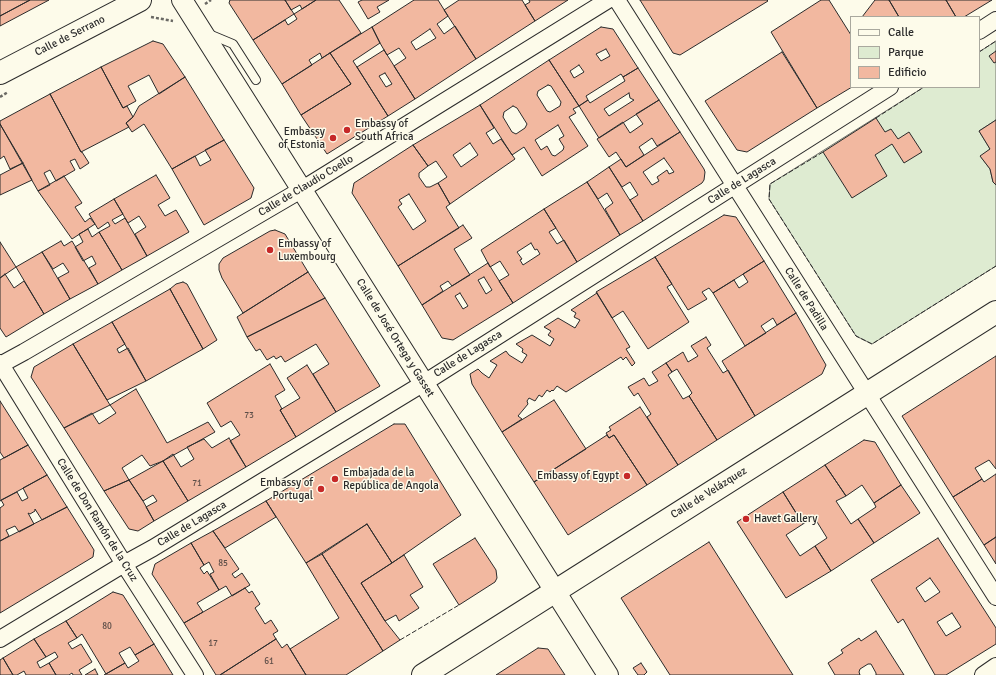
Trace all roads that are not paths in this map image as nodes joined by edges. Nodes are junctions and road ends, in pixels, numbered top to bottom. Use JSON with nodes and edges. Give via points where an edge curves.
{"nodes":[{"id":1,"x":140,"y":0,"type":"edge"},
{"id":2,"x":182,"y":0,"type":"edge"},
{"id":3,"x":608,"y":0,"type":"edge"},
{"id":4,"x":617,"y":0,"type":"edge"},
{"id":5,"x":996,"y":20,"type":"edge"},
{"id":6,"x":980,"y":30,"type":"edge"},
{"id":7,"x":201,"y":32,"type":"junction"},
{"id":8,"x":0,"y":73,"type":"edge"},
{"id":9,"x":256,"y":80,"type":"dead end"},
{"id":10,"x":888,"y":88,"type":"edge"},
{"id":11,"x":735,"y":186,"type":"junction"},
{"id":12,"x":301,"y":190,"type":"junction"},
{"id":13,"x":996,"y":312,"type":"edge"},
{"id":14,"x":0,"y":364,"type":"edge"},
{"id":15,"x":424,"y":382,"type":"junction"},
{"id":16,"x":866,"y":393,"type":"junction"},
{"id":17,"x":124,"y":564,"type":"junction"},
{"id":18,"x":555,"y":591,"type":"junction"},
{"id":19,"x":996,"y":597,"type":"edge"},
{"id":20,"x":0,"y":639,"type":"edge"},
{"id":21,"x":996,"y":666,"type":"edge"},
{"id":22,"x":195,"y":675,"type":"edge"},
{"id":23,"x":423,"y":675,"type":"edge"},
{"id":24,"x":608,"y":675,"type":"edge"},
{"id":25,"x":982,"y":675,"type":"edge"}],
"edges":[{"from":1,"to":8,"type":"main road","name":"Calle de Serrano"},
{"from":2,"to":7,"type":"street","name":"Calle de José Ortega y Gasset"},
{"from":3,"to":12,"type":"street","name":"Calle de Claudio Coello"},
{"from":4,"to":11,"type":"street","name":"Calle de Padilla"},
{"from":5,"to":6,"type":"street"},
{"from":7,"to":9,"type":"lane","via":[[233,44]]},
{"from":7,"to":12,"type":"street","name":"Calle de José Ortega y Gasset"},
{"from":10,"to":11,"type":"street","name":"Calle de Lagasca"},
{"from":11,"to":15,"type":"street","name":"Calle de Lagasca"},
{"from":11,"to":16,"type":"street","name":"Calle de Padilla"},
{"from":12,"to":14,"type":"street","name":"Calle de Claudio Coello"},
{"from":12,"to":15,"type":"street","name":"Calle de José Ortega y Gasset"},
{"from":13,"to":16,"type":"main road","name":"Calle de Velázquez"},
{"from":14,"to":17,"type":"street","name":"Calle de Don Ramón de la Cruz"},
{"from":15,"to":17,"type":"street","name":"Calle de Lagasca"},
{"from":15,"to":18,"type":"street","name":"Calle de José Ortega y Gasset"},
{"from":16,"to":18,"type":"main road","name":"Calle de Velázquez"},
{"from":16,"to":19,"type":"street","name":"Calle de Padilla"},
{"from":17,"to":20,"type":"street","name":"Calle de Lagasca"},
{"from":17,"to":22,"type":"street","name":"Calle de Don Ramón de la Cruz"},
{"from":18,"to":23,"type":"main road","name":"Calle de Velázquez"},
{"from":18,"to":24,"type":"street","name":"Calle de José Ortega y Gasset"},
{"from":21,"to":25,"type":"street"}]}
